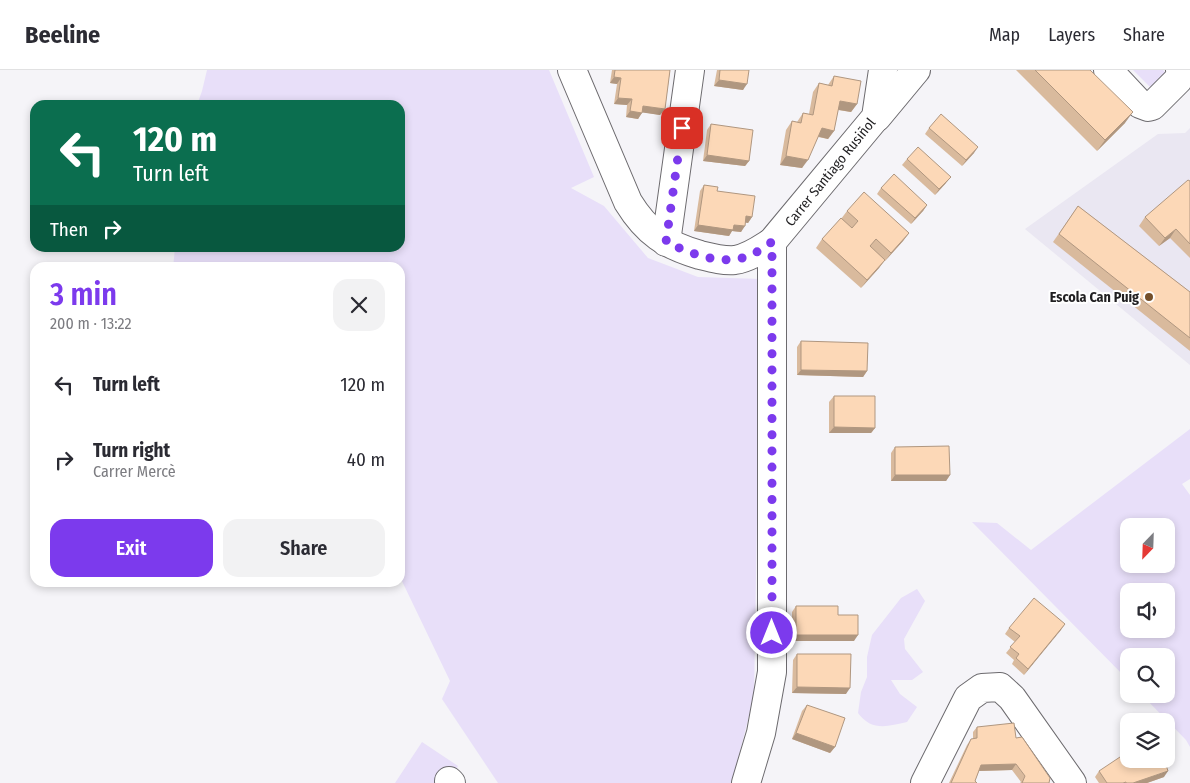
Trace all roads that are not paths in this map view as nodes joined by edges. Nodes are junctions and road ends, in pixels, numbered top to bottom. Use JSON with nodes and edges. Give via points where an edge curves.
{"nodes":[{"id":1,"x":572,"y":70,"type":"edge"},
{"id":2,"x":690,"y":70,"type":"edge"},
{"id":3,"x":883,"y":70,"type":"edge"},
{"id":4,"x":916,"y":70,"type":"edge"},
{"id":5,"x":1108,"y":70,"type":"edge"},
{"id":6,"x":1180,"y":70,"type":"edge"},
{"id":7,"x":876,"y":118,"type":"junction"},
{"id":8,"x":666,"y":242,"type":"junction"},
{"id":9,"x":772,"y":242,"type":"junction"},
{"id":10,"x":746,"y":783,"type":"edge"},
{"id":11,"x":925,"y":783,"type":"edge"},
{"id":12,"x":1072,"y":783,"type":"edge"}],
"edges":[{"from":1,"to":8,"type":"street","name":"Carrer Santiago Rusiñol","via":[[628,202],[650,231]]},
{"from":2,"to":8,"type":"street"},
{"from":3,"to":7,"type":"street","name":"Carrer Santiago Rusiñol"},
{"from":4,"to":7,"type":"street"},
{"from":5,"to":6,"type":"street","via":[[1140,104],[1148,107],[1178,80]]},
{"from":7,"to":9,"type":"street","name":"Carrer Santiago Rusiñol"},
{"from":8,"to":9,"type":"street","name":"Carrer Santiago Rusiñol","via":[[713,258],[735,260],[751,256]]},
{"from":9,"to":10,"type":"street","via":[[772,672],[761,733]]},
{"from":11,"to":12,"type":"street","via":[[968,698],[982,688],[1000,687],[1012,698]]}]}
